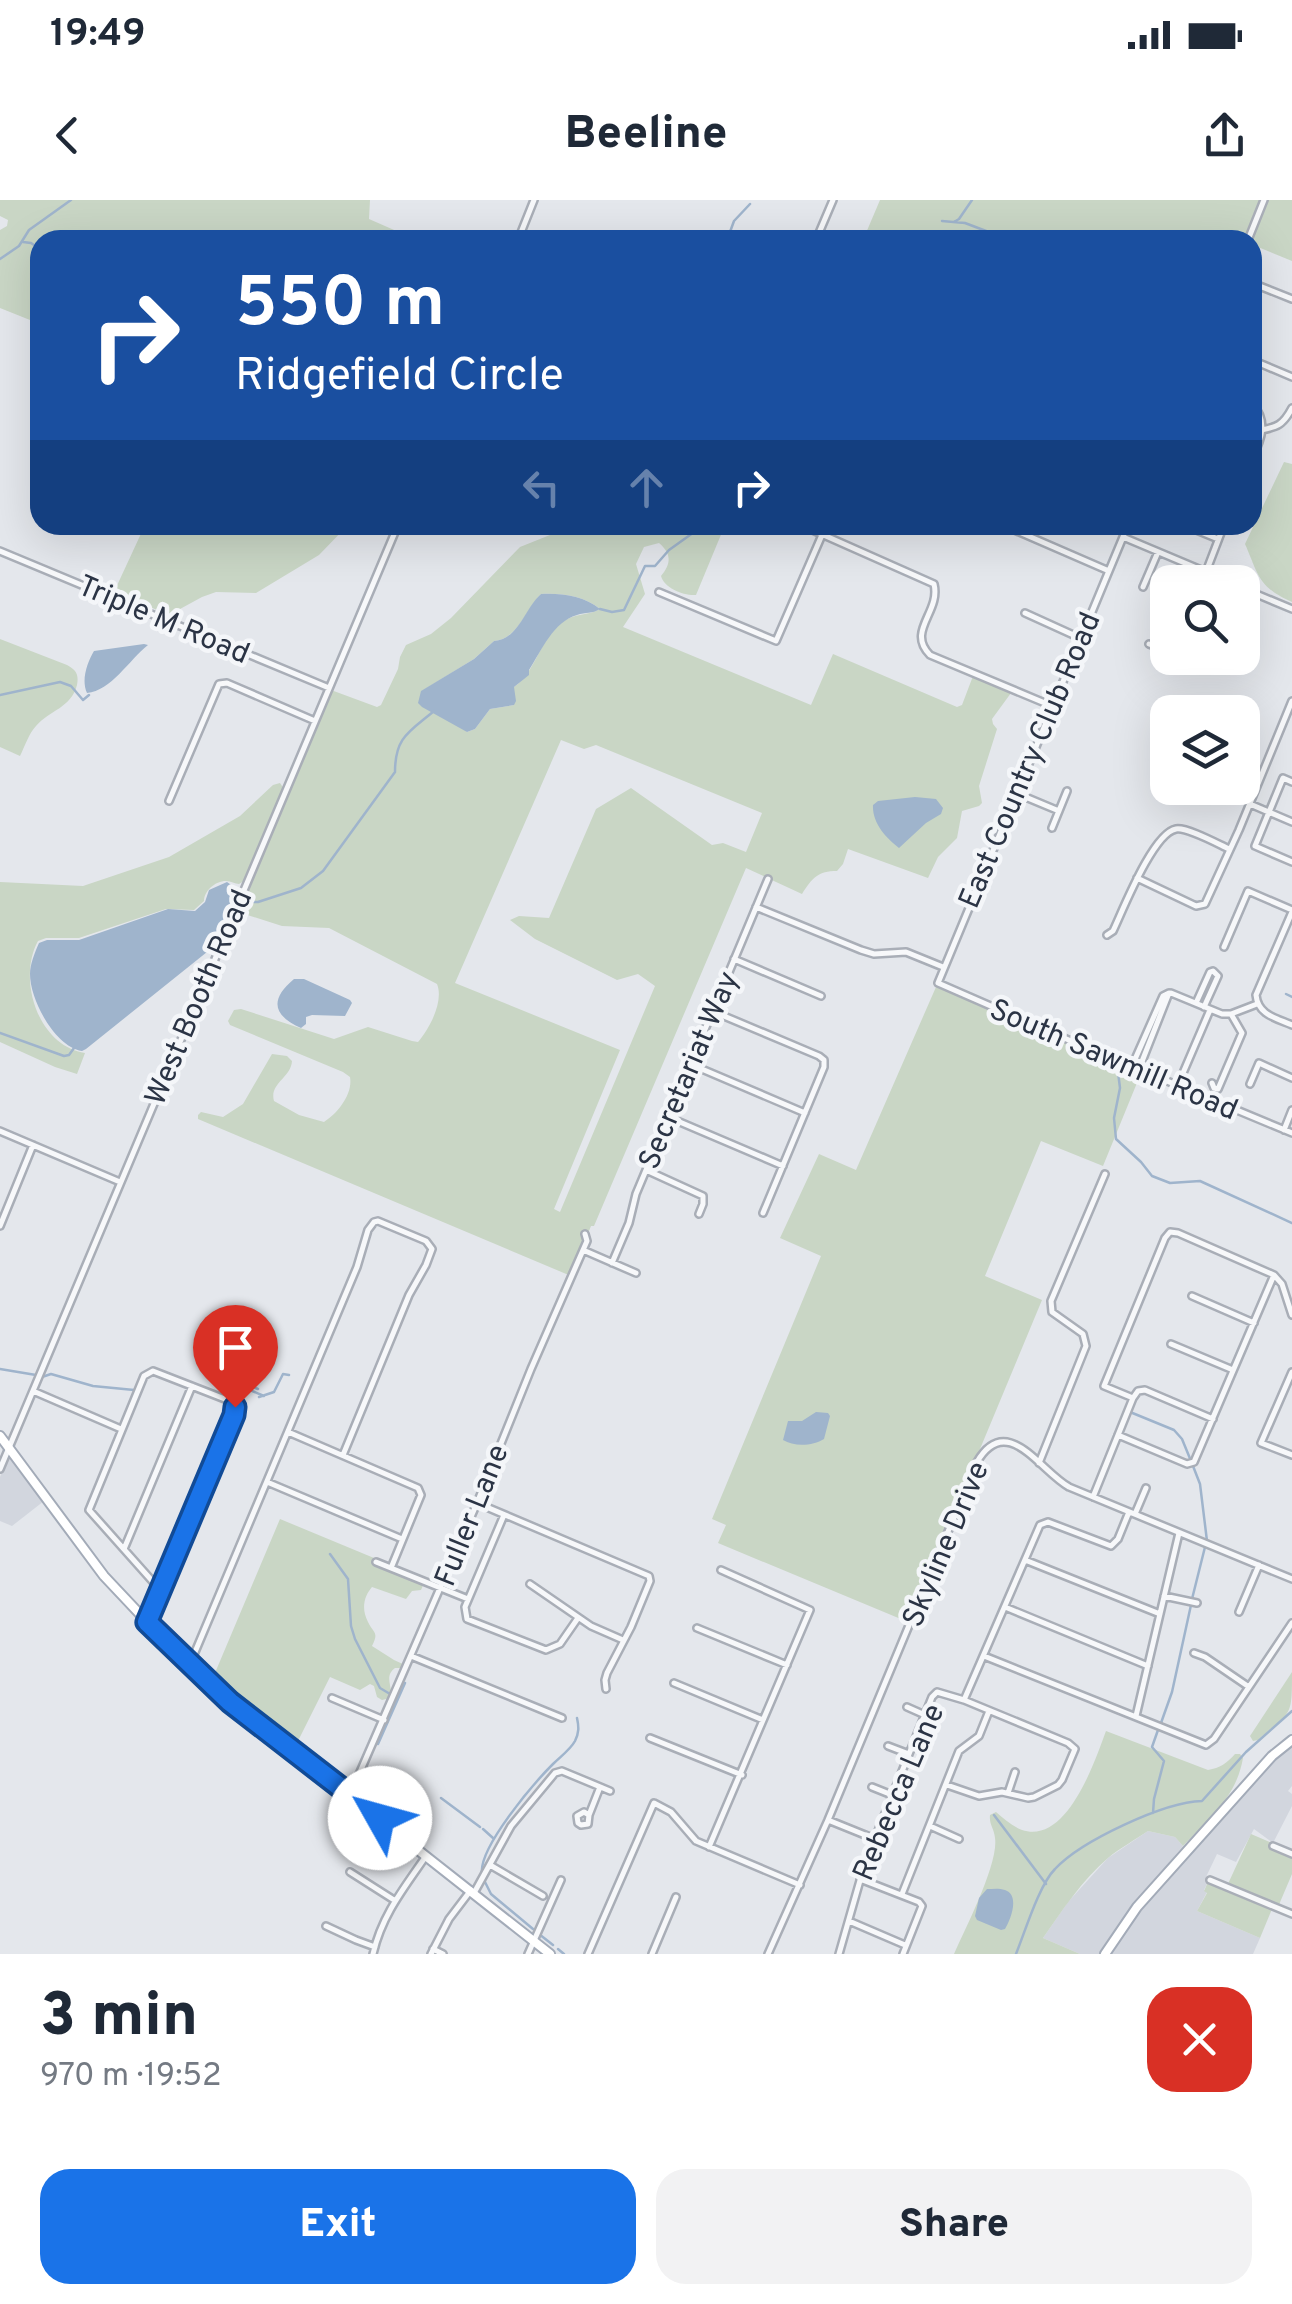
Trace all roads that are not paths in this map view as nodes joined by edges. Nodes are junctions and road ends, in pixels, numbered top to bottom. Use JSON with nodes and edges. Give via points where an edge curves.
{"nodes":[{"id":1,"x":534,"y":200,"type":"edge"},
{"id":2,"x":833,"y":200,"type":"edge"},
{"id":3,"x":1264,"y":200,"type":"edge"},
{"id":4,"x":522,"y":230,"type":"edge"},
{"id":5,"x":820,"y":230,"type":"edge"},
{"id":6,"x":1252,"y":230,"type":"edge"},
{"id":7,"x":1262,"y":287,"type":"edge"},
{"id":8,"x":1292,"y":299,"type":"edge"},
{"id":9,"x":1262,"y":364,"type":"edge"},
{"id":10,"x":1292,"y":377,"type":"edge"},
{"id":11,"x":1292,"y":410,"type":"edge"},
{"id":12,"x":1262,"y":430,"type":"joint"},
{"id":13,"x":1262,"y":436,"type":"edge"},
{"id":14,"x":394,"y":535,"type":"edge"},
{"id":15,"x":822,"y":535,"type":"edge"},
{"id":16,"x":824,"y":535,"type":"edge"},
{"id":17,"x":1026,"y":535,"type":"edge"},
{"id":18,"x":1208,"y":535,"type":"edge"},
{"id":19,"x":1220,"y":535,"type":"edge"},
{"id":20,"x":1123,"y":537,"type":"joint"},
{"id":21,"x":1218,"y":539,"type":"junction"},
{"id":22,"x":0,"y":550,"type":"edge"},
{"id":23,"x":1158,"y":552,"type":"junction"},
{"id":24,"x":1189,"y":565,"type":"edge"},
{"id":25,"x":1209,"y":565,"type":"edge"},
{"id":26,"x":1108,"y":571,"type":"junction"},
{"id":27,"x":1144,"y":587,"type":"dead end"},
{"id":28,"x":659,"y":592,"type":"dead end"},
{"id":29,"x":1260,"y":596,"type":"edge"},
{"id":30,"x":1292,"y":609,"type":"edge"},
{"id":31,"x":1025,"y":613,"type":"dead end"},
{"id":32,"x":1080,"y":638,"type":"junction"},
{"id":33,"x":329,"y":688,"type":"junction"},
{"id":34,"x":1292,"y":700,"type":"edge"},
{"id":35,"x":1052,"y":706,"type":"junction"},
{"id":36,"x":314,"y":721,"type":"junction"},
{"id":37,"x":1260,"y":779,"type":"edge"},
{"id":38,"x":1292,"y":782,"type":"edge"},
{"id":39,"x":1068,"y":791,"type":"dead end"},
{"id":40,"x":1016,"y":792,"type":"junction"},
{"id":41,"x":168,"y":801,"type":"dead end"},
{"id":42,"x":1250,"y":805,"type":"edge"},
{"id":43,"x":1252,"y":805,"type":"edge"},
{"id":44,"x":1059,"y":811,"type":"junction"},
{"id":45,"x":1269,"y":812,"type":"junction"},
{"id":46,"x":1292,"y":822,"type":"edge"},
{"id":47,"x":1052,"y":828,"type":"dead end"},
{"id":48,"x":1229,"y":849,"type":"junction"},
{"id":49,"x":1292,"y":862,"type":"edge"},
{"id":50,"x":1137,"y":878,"type":"junction"},
{"id":51,"x":768,"y":879,"type":"dead end"},
{"id":52,"x":756,"y":907,"type":"junction"},
{"id":53,"x":1292,"y":911,"type":"edge"},
{"id":54,"x":1107,"y":935,"type":"dead end"},
{"id":55,"x":1224,"y":947,"type":"dead end"},
{"id":56,"x":734,"y":959,"type":"junction"},
{"id":57,"x":942,"y":967,"type":"junction"},
{"id":58,"x":938,"y":983,"type":"joint"},
{"id":59,"x":821,"y":996,"type":"dead end"},
{"id":60,"x":1196,"y":1003,"type":"junction"},
{"id":61,"x":1257,"y":1004,"type":"junction"},
{"id":62,"x":1207,"y":1008,"type":"junction"},
{"id":63,"x":712,"y":1012,"type":"junction"},
{"id":64,"x":1230,"y":1014,"type":"junction"},
{"id":65,"x":1292,"y":1025,"type":"edge"},
{"id":66,"x":690,"y":1064,"type":"junction"},
{"id":67,"x":1135,"y":1068,"type":"junction"},
{"id":68,"x":1182,"y":1073,"type":"dead end"},
{"id":69,"x":1292,"y":1078,"type":"edge"},
{"id":70,"x":1212,"y":1083,"type":"dead end"},
{"id":71,"x":1250,"y":1084,"type":"dead end"},
{"id":72,"x":1292,"y":1110,"type":"edge"},
{"id":73,"x":805,"y":1113,"type":"junction"},
{"id":74,"x":668,"y":1117,"type":"junction"},
{"id":75,"x":1284,"y":1130,"type":"junction"},
{"id":76,"x":0,"y":1131,"type":"edge"},
{"id":77,"x":1292,"y":1133,"type":"edge"},
{"id":78,"x":34,"y":1145,"type":"junction"},
{"id":79,"x":783,"y":1166,"type":"junction"},
{"id":80,"x":646,"y":1170,"type":"junction"},
{"id":81,"x":1105,"y":1174,"type":"dead end"},
{"id":82,"x":120,"y":1182,"type":"junction"},
{"id":83,"x":764,"y":1213,"type":"dead end"},
{"id":84,"x":699,"y":1214,"type":"dead end"},
{"id":85,"x":0,"y":1226,"type":"edge"},
{"id":86,"x":585,"y":1234,"type":"dead end"},
{"id":87,"x":583,"y":1250,"type":"junction"},
{"id":88,"x":612,"y":1263,"type":"junction"},
{"id":89,"x":636,"y":1273,"type":"dead end"},
{"id":90,"x":1274,"y":1274,"type":"junction"},
{"id":91,"x":1192,"y":1296,"type":"dead end"},
{"id":92,"x":1292,"y":1315,"type":"edge"},
{"id":93,"x":1254,"y":1323,"type":"junction"},
{"id":94,"x":1171,"y":1344,"type":"dead end"},
{"id":95,"x":1234,"y":1371,"type":"junction"},
{"id":96,"x":1292,"y":1374,"type":"edge"},
{"id":97,"x":192,"y":1386,"type":"junction"},
{"id":98,"x":33,"y":1391,"type":"junction"},
{"id":99,"x":1133,"y":1398,"type":"junction"},
{"id":100,"x":1213,"y":1419,"type":"junction"},
{"id":101,"x":122,"y":1428,"type":"junction"},
{"id":102,"x":288,"y":1432,"type":"junction"},
{"id":103,"x":1118,"y":1435,"type":"junction"},
{"id":104,"x":0,"y":1436,"type":"edge"},
{"id":105,"x":8,"y":1448,"type":"junction"},
{"id":106,"x":343,"y":1455,"type":"junction"},
{"id":107,"x":1292,"y":1455,"type":"edge"},
{"id":108,"x":1040,"y":1463,"type":"junction"},
{"id":109,"x":0,"y":1469,"type":"edge"},
{"id":110,"x":266,"y":1482,"type":"junction"},
{"id":111,"x":1146,"y":1488,"type":"dead end"},
{"id":112,"x":1093,"y":1497,"type":"junction"},
{"id":113,"x":477,"y":1503,"type":"junction"},
{"id":114,"x":1132,"y":1513,"type":"junction"},
{"id":115,"x":504,"y":1515,"type":"junction"},
{"id":116,"x":1178,"y":1533,"type":"junction"},
{"id":117,"x":403,"y":1539,"type":"junction"},
{"id":118,"x":124,"y":1549,"type":"junction"},
{"id":119,"x":1025,"y":1560,"type":"junction"},
{"id":120,"x":376,"y":1562,"type":"dead end"},
{"id":121,"x":1258,"y":1565,"type":"junction"},
{"id":122,"x":391,"y":1568,"type":"junction"},
{"id":123,"x":721,"y":1570,"type":"dead end"},
{"id":124,"x":1292,"y":1579,"type":"edge"},
{"id":125,"x":530,"y":1584,"type":"dead end"},
{"id":126,"x":161,"y":1588,"type":"junction"},
{"id":127,"x":441,"y":1588,"type":"junction"},
{"id":128,"x":1164,"y":1596,"type":"junction"},
{"id":129,"x":468,"y":1599,"type":"junction"},
{"id":130,"x":1196,"y":1603,"type":"dead end"},
{"id":131,"x":1004,"y":1607,"type":"junction"},
{"id":132,"x":1240,"y":1612,"type":"dead end"},
{"id":133,"x":1160,"y":1614,"type":"junction"},
{"id":134,"x":578,"y":1618,"type":"junction"},
{"id":135,"x":147,"y":1622,"type":"junction"},
{"id":136,"x":1292,"y":1623,"type":"edge"},
{"id":137,"x":697,"y":1628,"type":"dead end"},
{"id":138,"x":622,"y":1640,"type":"junction"},
{"id":139,"x":1194,"y":1653,"type":"dead end"},
{"id":140,"x":411,"y":1656,"type":"junction"},
{"id":141,"x":984,"y":1656,"type":"junction"},
{"id":142,"x":190,"y":1664,"type":"junction"},
{"id":143,"x":786,"y":1665,"type":"junction"},
{"id":144,"x":1148,"y":1666,"type":"junction"},
{"id":145,"x":674,"y":1683,"type":"dead end"},
{"id":146,"x":1250,"y":1686,"type":"junction"},
{"id":147,"x":606,"y":1688,"type":"dead end"},
{"id":148,"x":332,"y":1698,"type":"dead end"},
{"id":149,"x":964,"y":1700,"type":"junction"},
{"id":150,"x":908,"y":1707,"type":"dead end"},
{"id":151,"x":989,"y":1711,"type":"junction"},
{"id":152,"x":925,"y":1714,"type":"junction"},
{"id":153,"x":1136,"y":1716,"type":"junction"},
{"id":154,"x":562,"y":1718,"type":"dead end"},
{"id":155,"x":384,"y":1720,"type":"junction"},
{"id":156,"x":763,"y":1720,"type":"junction"},
{"id":157,"x":650,"y":1738,"type":"dead end"},
{"id":158,"x":1292,"y":1740,"type":"edge"},
{"id":159,"x":888,"y":1746,"type":"dead end"},
{"id":160,"x":908,"y":1754,"type":"junction"},
{"id":161,"x":1015,"y":1772,"type":"dead end"},
{"id":162,"x":742,"y":1775,"type":"junction"},
{"id":163,"x":947,"y":1785,"type":"junction"},
{"id":164,"x":600,"y":1787,"type":"junction"},
{"id":165,"x":872,"y":1788,"type":"dead end"},
{"id":166,"x":610,"y":1790,"type":"dead end"},
{"id":167,"x":1008,"y":1793,"type":"junction"},
{"id":168,"x":350,"y":1795,"type":"junction"},
{"id":169,"x":892,"y":1795,"type":"junction"},
{"id":170,"x":589,"y":1815,"type":"dead end"},
{"id":171,"x":828,"y":1820,"type":"junction"},
{"id":172,"x":930,"y":1826,"type":"junction"},
{"id":173,"x":874,"y":1839,"type":"junction"},
{"id":174,"x":959,"y":1839,"type":"dead end"},
{"id":175,"x":1272,"y":1846,"type":"dead end"},
{"id":176,"x":709,"y":1847,"type":"junction"},
{"id":177,"x":1292,"y":1854,"type":"edge"},
{"id":178,"x":426,"y":1856,"type":"junction"},
{"id":179,"x":490,"y":1865,"type":"junction"},
{"id":180,"x":350,"y":1872,"type":"dead end"},
{"id":181,"x":860,"y":1879,"type":"junction"},
{"id":182,"x":560,"y":1880,"type":"dead end"},
{"id":183,"x":1210,"y":1880,"type":"dead end"},
{"id":184,"x":800,"y":1885,"type":"junction"},
{"id":185,"x":472,"y":1892,"type":"junction"},
{"id":186,"x":902,"y":1894,"type":"junction"},
{"id":187,"x":543,"y":1896,"type":"dead end"},
{"id":188,"x":676,"y":1897,"type":"dead end"},
{"id":189,"x":394,"y":1900,"type":"junction"},
{"id":190,"x":1292,"y":1914,"type":"edge"},
{"id":191,"x":849,"y":1922,"type":"junction"},
{"id":192,"x":326,"y":1926,"type":"dead end"},
{"id":193,"x":534,"y":1941,"type":"junction"},
{"id":194,"x":905,"y":1945,"type":"junction"},
{"id":195,"x":374,"y":1950,"type":"edge"},
{"id":196,"x":432,"y":1952,"type":"edge"},
{"id":197,"x":1107,"y":1952,"type":"edge"},
{"id":198,"x":444,"y":1954,"type":"edge"},
{"id":199,"x":528,"y":1954,"type":"edge"},
{"id":200,"x":550,"y":1954,"type":"edge"},
{"id":201,"x":588,"y":1954,"type":"edge"},
{"id":202,"x":652,"y":1954,"type":"edge"},
{"id":203,"x":768,"y":1954,"type":"edge"},
{"id":204,"x":839,"y":1954,"type":"edge"},
{"id":205,"x":903,"y":1954,"type":"edge"}],
"edges":[{"from":1,"to":4,"type":"street"},
{"from":2,"to":5,"type":"street"},
{"from":3,"to":6,"type":"street"},
{"from":7,"to":8,"type":"street"},
{"from":9,"to":10,"type":"street"},
{"from":11,"to":12,"type":"street","via":[[1278,427]]},
{"from":12,"to":13,"type":"street"},
{"from":14,"to":33,"type":"street","name":"West Booth Road"},
{"from":15,"to":28,"type":"street","via":[[776,640]]},
{"from":16,"to":35,"type":"street","via":[[934,584],[937,595],[920,637],[930,654]]},
{"from":17,"to":26,"type":"street"},
{"from":18,"to":21,"type":"street"},
{"from":19,"to":21,"type":"street"},
{"from":20,"to":23,"type":"street"},
{"from":20,"to":26,"type":"street","name":"East Country Club Road"},
{"from":21,"to":25,"type":"street"},
{"from":22,"to":33,"type":"street","name":"Triple M Road"},
{"from":23,"to":24,"type":"street"},
{"from":23,"to":27,"type":"street"},
{"from":26,"to":32,"type":"street","name":"East Country Club Road"},
{"from":29,"to":30,"type":"street"},
{"from":31,"to":32,"type":"street"},
{"from":32,"to":35,"type":"street","name":"East Country Club Road"},
{"from":33,"to":36,"type":"street","name":"West Booth Road"},
{"from":34,"to":37,"type":"street"},
{"from":35,"to":40,"type":"street","name":"East Country Club Road"},
{"from":36,"to":41,"type":"street","via":[[219,684]]},
{"from":36,"to":82,"type":"street","name":"West Booth Road"},
{"from":38,"to":45,"type":"street","via":[[1283,778]]},
{"from":39,"to":44,"type":"street"},
{"from":40,"to":44,"type":"street"},
{"from":40,"to":57,"type":"street","name":"East Country Club Road"},
{"from":42,"to":48,"type":"street"},
{"from":43,"to":45,"type":"street"},
{"from":44,"to":47,"type":"street"},
{"from":45,"to":46,"type":"street"},
{"from":45,"to":49,"type":"street","via":[[1255,846]]},
{"from":48,"to":50,"type":"street","via":[[1176,829],[1148,856]]},
{"from":48,"to":50,"type":"street","via":[[1201,906]]},
{"from":50,"to":54,"type":"street"},
{"from":51,"to":52,"type":"street","name":"Secretariat Way"},
{"from":52,"to":56,"type":"street","name":"Secretariat Way"},
{"from":52,"to":57,"type":"street","via":[[861,950],[906,952]]},
{"from":53,"to":55,"type":"street","via":[[1248,891]]},
{"from":53,"to":61,"type":"street"},
{"from":56,"to":59,"type":"street"},
{"from":56,"to":63,"type":"street","name":"Secretariat Way"},
{"from":57,"to":58,"type":"street","name":"East Country Club Road"},
{"from":58,"to":67,"type":"street","name":"South Sawmill Road"},
{"from":60,"to":62,"type":"street"},
{"from":60,"to":62,"type":"street","via":[[1214,971]]},
{"from":60,"to":67,"type":"street","via":[[1163,996]]},
{"from":61,"to":64,"type":"street"},
{"from":61,"to":65,"type":"street"},
{"from":62,"to":64,"type":"street"},
{"from":62,"to":68,"type":"street"},
{"from":63,"to":66,"type":"street","name":"Secretariat Way"},
{"from":63,"to":73,"type":"street","via":[[824,1060]]},
{"from":64,"to":70,"type":"street","via":[[1242,1033],[1218,1089]]},
{"from":66,"to":73,"type":"street"},
{"from":66,"to":74,"type":"street","name":"Secretariat Way"},
{"from":67,"to":75,"type":"street","name":"South Sawmill Road"},
{"from":69,"to":71,"type":"street","via":[[1260,1063]]},
{"from":72,"to":75,"type":"street"},
{"from":73,"to":79,"type":"street"},
{"from":74,"to":79,"type":"street"},
{"from":74,"to":80,"type":"street","name":"Secretariat Way"},
{"from":75,"to":77,"type":"street","name":"South Sawmill Road"},
{"from":76,"to":78,"type":"street"},
{"from":78,"to":82,"type":"street"},
{"from":78,"to":85,"type":"street"},
{"from":79,"to":83,"type":"street"},
{"from":80,"to":84,"type":"street","via":[[703,1196]]},
{"from":80,"to":88,"type":"street","name":"Secretariat Way"},
{"from":81,"to":108,"type":"street","via":[[1052,1301],[1052,1312],[1084,1334],[1086,1346]]},
{"from":82,"to":98,"type":"street","name":"West Booth Road"},
{"from":86,"to":87,"type":"street","name":"Fuller Lane"},
{"from":87,"to":88,"type":"street"},
{"from":87,"to":113,"type":"street","name":"Fuller Lane"},
{"from":88,"to":89,"type":"street"},
{"from":90,"to":92,"type":"street"},
{"from":90,"to":93,"type":"street"},
{"from":90,"to":99,"type":"street","via":[[1170,1232],[1104,1386]]},
{"from":91,"to":93,"type":"street"},
{"from":93,"to":95,"type":"street"},
{"from":94,"to":95,"type":"street"},
{"from":95,"to":100,"type":"street"},
{"from":96,"to":107,"type":"street","via":[[1261,1443]]},
{"from":97,"to":101,"type":"street","via":[[149,1371]]},
{"from":97,"to":118,"type":"street"},
{"from":97,"to":126,"type":"street","via":[[230,1401],[235,1410]]},
{"from":98,"to":101,"type":"street"},
{"from":98,"to":105,"type":"street","name":"West Booth Road"},
{"from":99,"to":100,"type":"street","via":[[1145,1390]]},
{"from":99,"to":103,"type":"street"},
{"from":100,"to":103,"type":"street","via":[[1196,1459],[1187,1464]]},
{"from":101,"to":118,"type":"street","via":[[89,1510]]},
{"from":102,"to":106,"type":"street"},
{"from":102,"to":106,"type":"street","via":[[368,1230],[383,1222],[426,1240],[431,1252]]},
{"from":102,"to":110,"type":"street"},
{"from":103,"to":112,"type":"street"},
{"from":104,"to":105,"type":"main road"},
{"from":105,"to":109,"type":"street","name":"West Booth Road"},
{"from":105,"to":135,"type":"main road"},
{"from":106,"to":117,"type":"street","via":[[418,1488]]},
{"from":108,"to":112,"type":"street","name":"Skyline Drive"},
{"from":108,"to":171,"type":"street","name":"Skyline Drive","via":[[1009,1442],[992,1444],[977,1462]]},
{"from":110,"to":117,"type":"street"},
{"from":110,"to":142,"type":"street"},
{"from":111,"to":114,"type":"street"},
{"from":112,"to":114,"type":"street","name":"Skyline Drive"},
{"from":113,"to":115,"type":"street"},
{"from":113,"to":127,"type":"street","name":"Fuller Lane"},
{"from":114,"to":116,"type":"street","name":"Skyline Drive"},
{"from":114,"to":119,"type":"street","via":[[1111,1546],[1044,1522]]},
{"from":115,"to":129,"type":"street"},
{"from":115,"to":138,"type":"street","via":[[650,1576]]},
{"from":116,"to":121,"type":"street","name":"Skyline Drive"},
{"from":116,"to":128,"type":"street"},
{"from":117,"to":122,"type":"street"},
{"from":118,"to":126,"type":"street"},
{"from":119,"to":131,"type":"street"},
{"from":119,"to":133,"type":"street"},
{"from":120,"to":122,"type":"street"},
{"from":121,"to":124,"type":"street","name":"Skyline Drive"},
{"from":121,"to":132,"type":"street"},
{"from":122,"to":127,"type":"street"},
{"from":123,"to":143,"type":"street","via":[[810,1610]]},
{"from":125,"to":134,"type":"street"},
{"from":126,"to":135,"type":"street"},
{"from":127,"to":129,"type":"street"},
{"from":127,"to":140,"type":"street","name":"Fuller Lane"},
{"from":128,"to":130,"type":"street"},
{"from":128,"to":133,"type":"street"},
{"from":129,"to":134,"type":"street","via":[[468,1620],[546,1650],[560,1644]]},
{"from":131,"to":141,"type":"street"},
{"from":131,"to":144,"type":"street"},
{"from":133,"to":144,"type":"street"},
{"from":134,"to":138,"type":"street"},
{"from":135,"to":142,"type":"main road"},
{"from":136,"to":146,"type":"street"},
{"from":137,"to":143,"type":"street"},
{"from":138,"to":147,"type":"street"},
{"from":139,"to":146,"type":"street"},
{"from":140,"to":154,"type":"street"},
{"from":140,"to":155,"type":"street","name":"Fuller Lane"},
{"from":141,"to":149,"type":"street"},
{"from":141,"to":153,"type":"street"},
{"from":142,"to":168,"type":"main road"},
{"from":143,"to":156,"type":"street"},
{"from":144,"to":153,"type":"street"},
{"from":145,"to":156,"type":"street"},
{"from":146,"to":153,"type":"street","via":[[1209,1744]]},
{"from":148,"to":155,"type":"street"},
{"from":149,"to":151,"type":"street","name":"Rebecca Lane"},
{"from":149,"to":152,"type":"street","name":"Rebecca Lane","via":[[936,1692]]},
{"from":150,"to":152,"type":"street"},
{"from":151,"to":163,"type":"street","via":[[979,1736],[960,1751]]},
{"from":151,"to":167,"type":"street","name":"Rebecca Lane","via":[[1074,1750],[1058,1784],[1034,1797]]},
{"from":152,"to":160,"type":"street","name":"Rebecca Lane"},
{"from":155,"to":168,"type":"street","name":"Fuller Lane"},
{"from":156,"to":162,"type":"street"},
{"from":157,"to":162,"type":"street"},
{"from":158,"to":197,"type":"main road","via":[[1137,1906]]},
{"from":159,"to":160,"type":"street"},
{"from":160,"to":169,"type":"street","name":"Rebecca Lane"},
{"from":161,"to":167,"type":"street"},
{"from":162,"to":176,"type":"street"},
{"from":163,"to":167,"type":"street","name":"Rebecca Lane","via":[[979,1796]]},
{"from":163,"to":172,"type":"street"},
{"from":164,"to":166,"type":"street"},
{"from":164,"to":170,"type":"street"},
{"from":164,"to":179,"type":"street","via":[[555,1774],[520,1813]]},
{"from":165,"to":169,"type":"street"},
{"from":168,"to":178,"type":"main road"},
{"from":169,"to":173,"type":"street","name":"Rebecca Lane"},
{"from":171,"to":173,"type":"street"},
{"from":171,"to":184,"type":"street","name":"Skyline Drive"},
{"from":172,"to":174,"type":"street"},
{"from":172,"to":186,"type":"street"},
{"from":173,"to":181,"type":"street","name":"Rebecca Lane"},
{"from":175,"to":177,"type":"street"},
{"from":176,"to":184,"type":"street"},
{"from":176,"to":201,"type":"street","via":[[654,1802]]},
{"from":178,"to":185,"type":"main road"},
{"from":178,"to":189,"type":"street"},
{"from":179,"to":185,"type":"street"},
{"from":179,"to":187,"type":"street"},
{"from":180,"to":189,"type":"street"},
{"from":181,"to":186,"type":"street"},
{"from":181,"to":191,"type":"street","name":"Rebecca Lane"},
{"from":182,"to":193,"type":"street"},
{"from":183,"to":190,"type":"street"},
{"from":184,"to":203,"type":"street","name":"Skyline Drive"},
{"from":185,"to":193,"type":"main road"},
{"from":185,"to":196,"type":"street"},
{"from":186,"to":194,"type":"street","via":[[922,1906]]},
{"from":188,"to":202,"type":"street"},
{"from":189,"to":195,"type":"street"},
{"from":191,"to":194,"type":"street"},
{"from":191,"to":204,"type":"street","name":"Rebecca Lane"},
{"from":192,"to":195,"type":"street"},
{"from":193,"to":199,"type":"street"},
{"from":193,"to":200,"type":"main road"},
{"from":194,"to":205,"type":"street"},
{"from":196,"to":198,"type":"street"}]}
